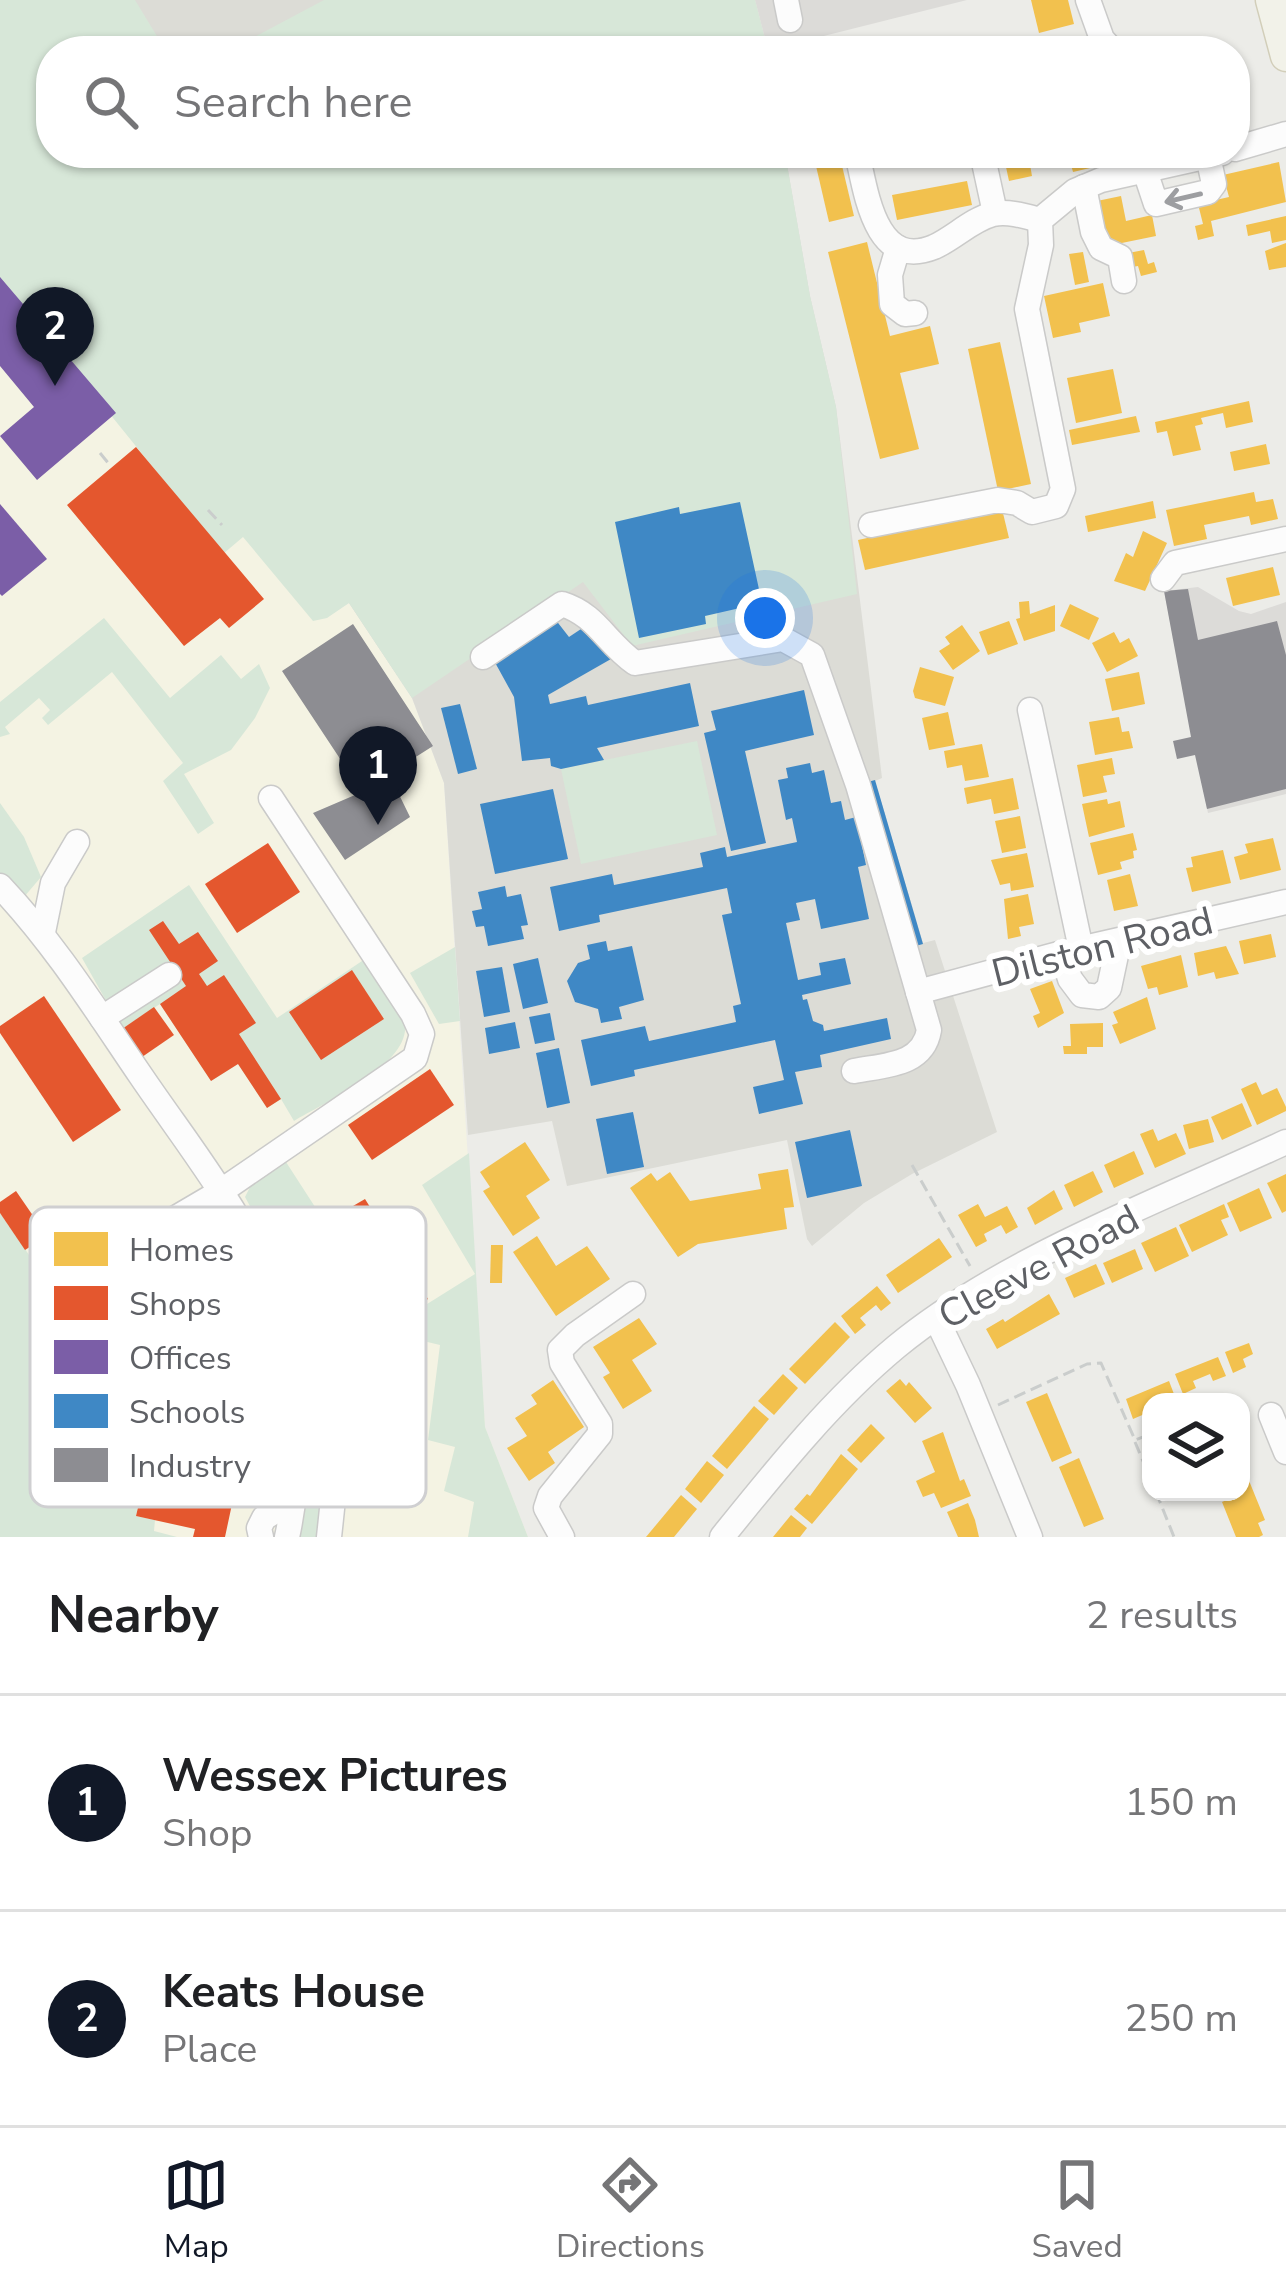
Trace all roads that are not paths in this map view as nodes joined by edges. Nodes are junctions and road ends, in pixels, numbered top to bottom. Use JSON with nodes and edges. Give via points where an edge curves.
{"nodes":[{"id":1,"x":1088,"y":0,"type":"edge"},
{"id":2,"x":1271,"y":0,"type":"edge"},
{"id":3,"x":1101,"y":36,"type":"edge"},
{"id":4,"x":1286,"y":56,"type":"edge"},
{"id":5,"x":1286,"y":134,"type":"edge"},
{"id":6,"x":1250,"y":141,"type":"edge"},
{"id":7,"x":861,"y":168,"type":"edge"},
{"id":8,"x":985,"y":168,"type":"edge"},
{"id":9,"x":1158,"y":168,"type":"edge"},
{"id":10,"x":1215,"y":168,"type":"edge"},
{"id":11,"x":1145,"y":171,"type":"junction"},
{"id":12,"x":1084,"y":187,"type":"junction"},
{"id":13,"x":995,"y":213,"type":"junction"},
{"id":14,"x":1040,"y":220,"type":"junction"},
{"id":15,"x":898,"y":248,"type":"junction"},
{"id":16,"x":1124,"y":281,"type":"dead end"},
{"id":17,"x":914,"y":314,"type":"dead end"},
{"id":18,"x":871,"y":525,"type":"dead end"},
{"id":19,"x":1286,"y":538,"type":"edge"},
{"id":20,"x":1163,"y":579,"type":"dead end"},
{"id":21,"x":483,"y":657,"type":"dead end"},
{"id":22,"x":1030,"y":710,"type":"dead end"},
{"id":23,"x":272,"y":798,"type":"dead end"},
{"id":24,"x":77,"y":842,"type":"dead end"},
{"id":25,"x":0,"y":886,"type":"edge"},
{"id":26,"x":1286,"y":902,"type":"edge"},
{"id":27,"x":43,"y":932,"type":"junction"},
{"id":28,"x":1119,"y":941,"type":"junction"},
{"id":29,"x":1071,"y":951,"type":"junction"},
{"id":30,"x":169,"y":975,"type":"dead end"},
{"id":31,"x":918,"y":992,"type":"junction"},
{"id":32,"x":102,"y":1018,"type":"junction"},
{"id":33,"x":854,"y":1070,"type":"dead end"},
{"id":34,"x":1286,"y":1142,"type":"edge"},
{"id":35,"x":220,"y":1192,"type":"junction"},
{"id":36,"x":194,"y":1207,"type":"edge"},
{"id":37,"x":230,"y":1207,"type":"edge"},
{"id":38,"x":633,"y":1294,"type":"dead end"},
{"id":39,"x":936,"y":1318,"type":"junction"},
{"id":40,"x":1270,"y":1415,"type":"dead end"},
{"id":41,"x":1286,"y":1452,"type":"edge"},
{"id":42,"x":282,"y":1507,"type":"edge"},
{"id":43,"x":292,"y":1507,"type":"edge"},
{"id":44,"x":332,"y":1507,"type":"edge"},
{"id":45,"x":261,"y":1537,"type":"edge"},
{"id":46,"x":287,"y":1537,"type":"edge"},
{"id":47,"x":328,"y":1537,"type":"edge"},
{"id":48,"x":562,"y":1537,"type":"edge"},
{"id":49,"x":722,"y":1537,"type":"edge"},
{"id":50,"x":1030,"y":1537,"type":"edge"}],
"edges":[{"from":1,"to":3,"type":"street"},
{"from":2,"to":4,"type":"main road"},
{"from":5,"to":6,"type":"street"},
{"from":7,"to":15,"type":"street","via":[[876,226]]},
{"from":8,"to":13,"type":"street"},
{"from":9,"to":11,"type":"street"},
{"from":10,"to":11,"type":"street","one_way":true,"via":[[1208,192],[1156,204]]},
{"from":11,"to":12,"type":"street"},
{"from":12,"to":14,"type":"street"},
{"from":12,"to":16,"type":"street","via":[[1093,232],[1120,257]]},
{"from":13,"to":14,"type":"street"},
{"from":13,"to":15,"type":"street","via":[[931,248]]},
{"from":14,"to":18,"type":"street","via":[[1027,309],[1063,489],[1056,506],[1032,512],[998,500]]},
{"from":15,"to":17,"type":"street","via":[[892,304]]},
{"from":19,"to":20,"type":"street","via":[[1175,563]]},
{"from":21,"to":31,"type":"street","via":[[562,604],[585,611],[635,663],[783,639],[812,655]]},
{"from":22,"to":29,"type":"street"},
{"from":23,"to":35,"type":"street","via":[[422,1034],[415,1058]]},
{"from":24,"to":27,"type":"street","via":[[53,883]]},
{"from":25,"to":27,"type":"street"},
{"from":26,"to":28,"type":"street","name":"Dilston Road"},
{"from":27,"to":32,"type":"street"},
{"from":28,"to":29,"type":"street","name":"Dilston Road"},
{"from":28,"to":29,"type":"street","via":[[1109,988],[1099,997],[1082,995],[1070,979]]},
{"from":29,"to":31,"type":"street","name":"Dilston Road"},
{"from":30,"to":32,"type":"street"},
{"from":31,"to":33,"type":"street","via":[[929,1030],[918,1056]]},
{"from":32,"to":35,"type":"street"},
{"from":34,"to":39,"type":"street","name":"Cleeve Road","via":[[1034,1260]]},
{"from":35,"to":36,"type":"street"},
{"from":35,"to":37,"type":"street"},
{"from":38,"to":48,"type":"street","via":[[560,1350],[600,1424],[550,1496],[546,1508]]},
{"from":39,"to":49,"type":"street","name":"Cleeve Road","via":[[839,1399]]},
{"from":39,"to":50,"type":"street"},
{"from":40,"to":41,"type":"street"},
{"from":42,"to":45,"type":"street","via":[[264,1518]]},
{"from":43,"to":46,"type":"street"},
{"from":44,"to":47,"type":"street"}]}
